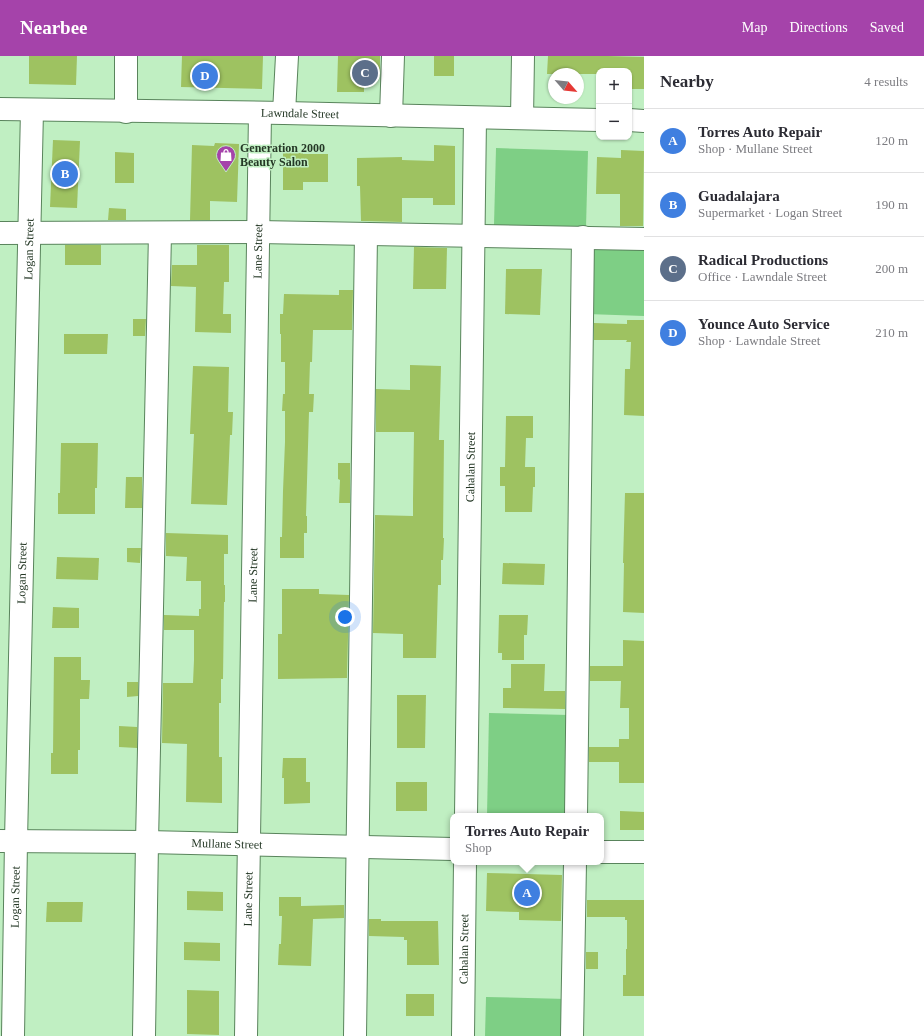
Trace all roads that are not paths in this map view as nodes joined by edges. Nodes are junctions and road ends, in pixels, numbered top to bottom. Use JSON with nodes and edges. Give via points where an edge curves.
{"nodes":[{"id":1,"x":126,"y":56,"type":"edge"},
{"id":2,"x":287,"y":56,"type":"edge"},
{"id":3,"x":393,"y":56,"type":"edge"},
{"id":4,"x":523,"y":56,"type":"edge"},
{"id":5,"x":0,"y":109,"type":"edge"},
{"id":6,"x":32,"y":110,"type":"junction"},
{"id":7,"x":126,"y":112,"type":"junction"},
{"id":8,"x":260,"y":113,"type":"junction"},
{"id":9,"x":284,"y":113,"type":"junction"},
{"id":10,"x":391,"y":116,"type":"junction"},
{"id":11,"x":475,"y":118,"type":"junction"},
{"id":12,"x":522,"y":118,"type":"junction"},
{"id":13,"x":596,"y":120,"type":"edge"},
{"id":14,"x":632,"y":120,"type":"edge"},
{"id":15,"x":644,"y":121,"type":"edge"},
{"id":16,"x":258,"y":232,"type":"junction"},
{"id":17,"x":0,"y":233,"type":"edge"},
{"id":18,"x":29,"y":233,"type":"junction"},
{"id":19,"x":160,"y":233,"type":"junction"},
{"id":20,"x":366,"y":234,"type":"junction"},
{"id":21,"x":473,"y":235,"type":"junction"},
{"id":22,"x":583,"y":237,"type":"junction"},
{"id":23,"x":644,"y":238,"type":"edge"},
{"id":24,"x":466,"y":813,"type":"edge"},
{"id":25,"x":576,"y":813,"type":"edge"},
{"id":26,"x":8,"y":841,"type":"edge"},
{"id":27,"x":147,"y":842,"type":"junction"},
{"id":28,"x":248,"y":844,"type":"junction"},
{"id":29,"x":358,"y":847,"type":"junction"},
{"id":30,"x":450,"y":849,"type":"edge"},
{"id":31,"x":604,"y":852,"type":"edge"},
{"id":32,"x":644,"y":852,"type":"edge"},
{"id":33,"x":465,"y":865,"type":"edge"},
{"id":34,"x":575,"y":865,"type":"edge"},
{"id":35,"x":7,"y":969,"type":"edge"},
{"id":36,"x":13,"y":1036,"type":"edge"},
{"id":37,"x":144,"y":1036,"type":"edge"},
{"id":38,"x":246,"y":1036,"type":"edge"},
{"id":39,"x":355,"y":1036,"type":"edge"},
{"id":40,"x":463,"y":1036,"type":"edge"},
{"id":41,"x":572,"y":1036,"type":"edge"}],
"edges":[{"from":1,"to":7,"type":"street"},
{"from":2,"to":9,"type":"street"},
{"from":3,"to":10,"type":"street"},
{"from":4,"to":12,"type":"street"},
{"from":5,"to":6,"type":"street","name":"Lawndale Street"},
{"from":6,"to":7,"type":"street","name":"Lawndale Street"},
{"from":6,"to":18,"type":"street","name":"Logan Street"},
{"from":7,"to":8,"type":"street","name":"Lawndale Street"},
{"from":8,"to":9,"type":"street","name":"Lawndale Street"},
{"from":8,"to":16,"type":"street","name":"Lane Street"},
{"from":9,"to":10,"type":"street","name":"Lawndale Street"},
{"from":10,"to":11,"type":"street","name":"Lawndale Street"},
{"from":11,"to":12,"type":"street","name":"Lawndale Street"},
{"from":11,"to":21,"type":"street","name":"Cahalan Street"},
{"from":12,"to":13,"type":"street","name":"Lawndale Street"},
{"from":14,"to":15,"type":"street"},
{"from":16,"to":19,"type":"street"},
{"from":16,"to":20,"type":"street"},
{"from":16,"to":28,"type":"street","name":"Lane Street"},
{"from":17,"to":18,"type":"street"},
{"from":18,"to":19,"type":"street"},
{"from":18,"to":26,"type":"street","name":"Logan Street"},
{"from":19,"to":27,"type":"street"},
{"from":20,"to":21,"type":"street"},
{"from":20,"to":29,"type":"street"},
{"from":21,"to":22,"type":"street"},
{"from":21,"to":24,"type":"street","name":"Cahalan Street"},
{"from":22,"to":23,"type":"street"},
{"from":22,"to":25,"type":"street"},
{"from":26,"to":27,"type":"street","name":"Mullane Street"},
{"from":26,"to":35,"type":"street","name":"Logan Street"},
{"from":27,"to":28,"type":"street","name":"Mullane Street"},
{"from":27,"to":37,"type":"street"},
{"from":28,"to":29,"type":"street","name":"Mullane Street"},
{"from":28,"to":38,"type":"street","name":"Lane Street"},
{"from":29,"to":30,"type":"street","name":"Mullane Street"},
{"from":29,"to":39,"type":"street"},
{"from":31,"to":32,"type":"street"},
{"from":33,"to":40,"type":"street","name":"Cahalan Street"},
{"from":34,"to":41,"type":"street"},
{"from":35,"to":36,"type":"street","name":"Logan Street"}]}
